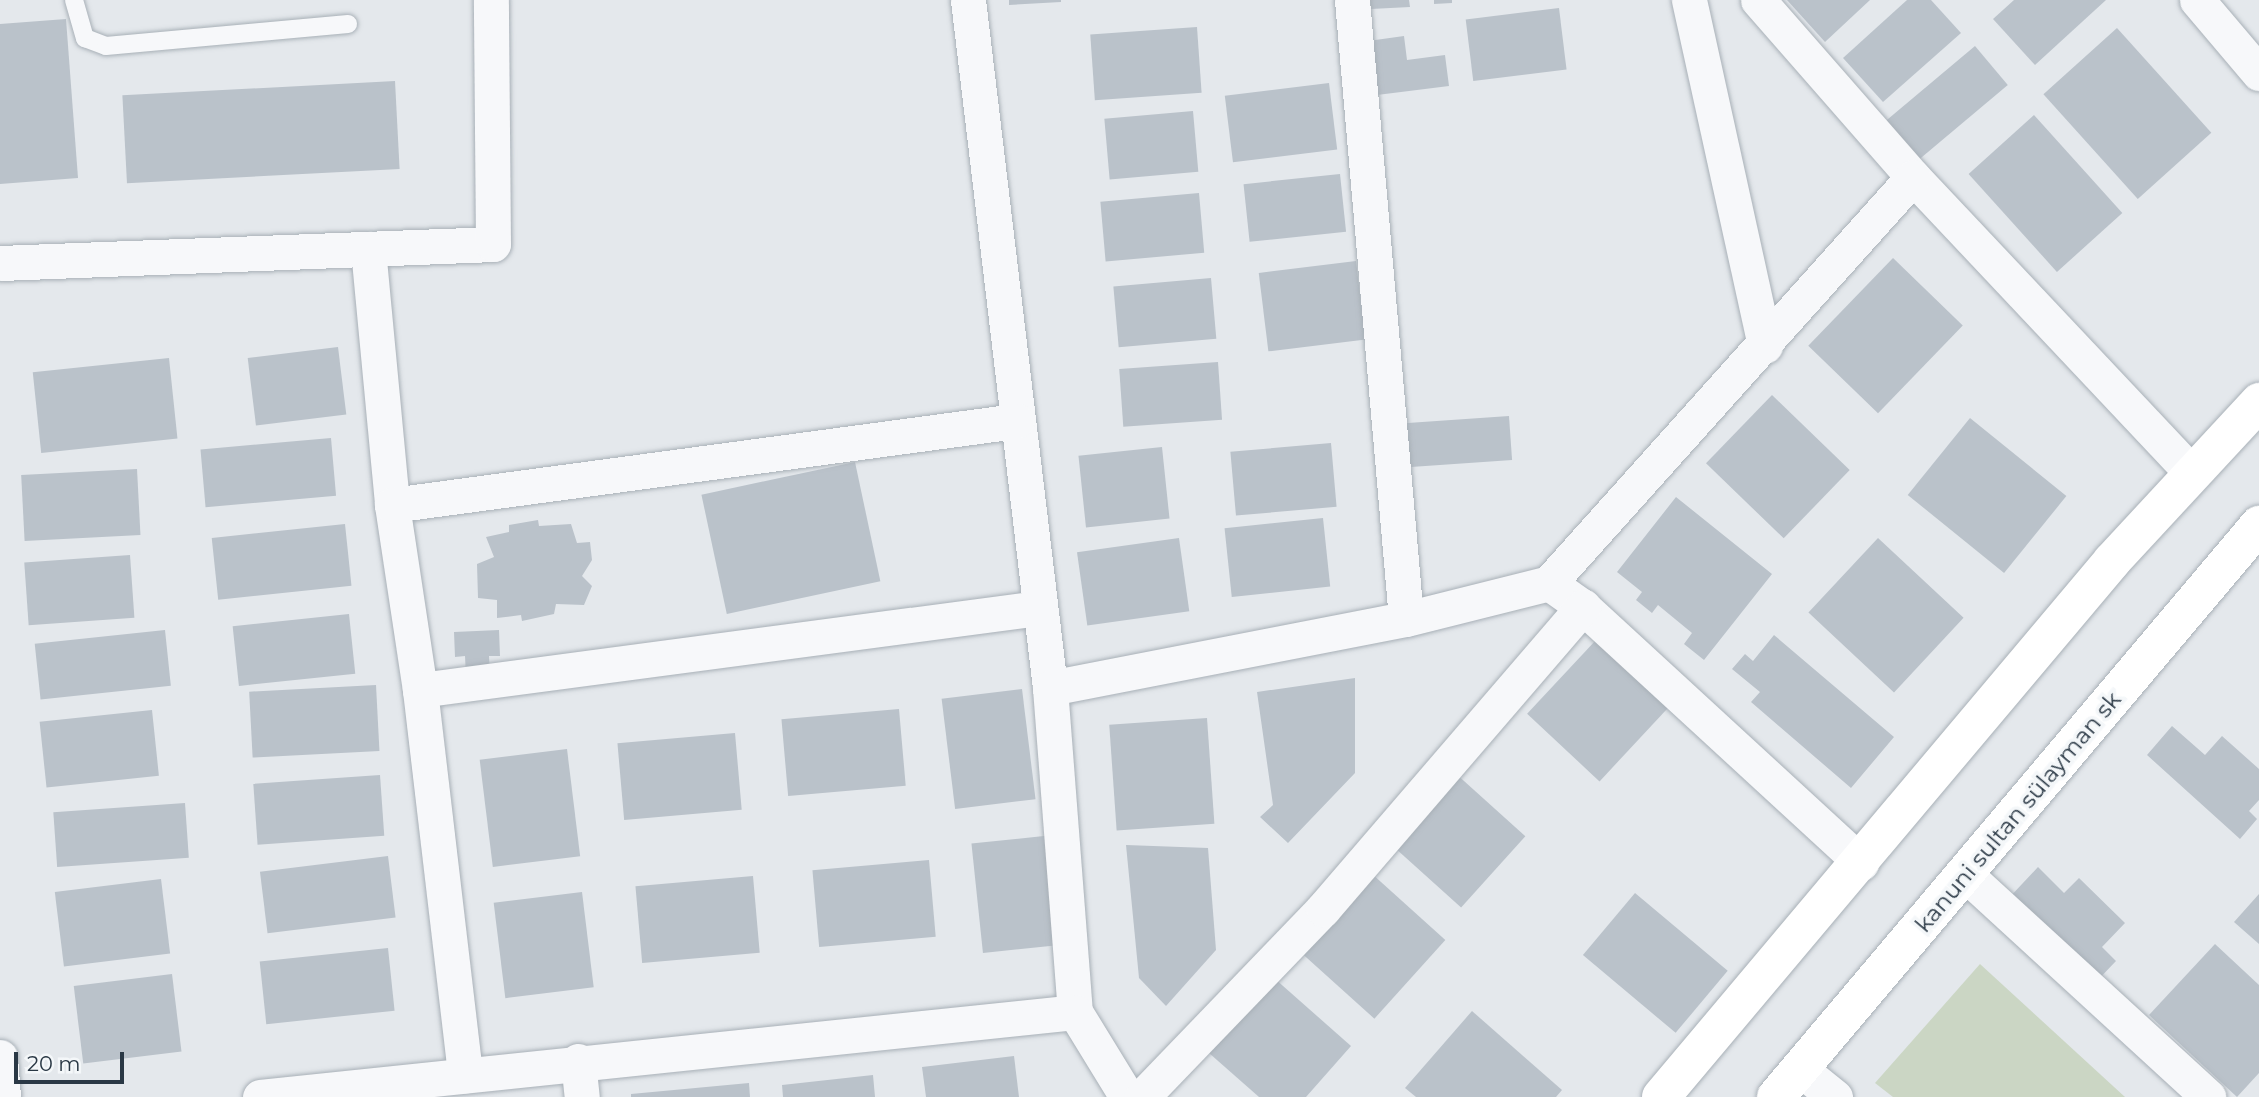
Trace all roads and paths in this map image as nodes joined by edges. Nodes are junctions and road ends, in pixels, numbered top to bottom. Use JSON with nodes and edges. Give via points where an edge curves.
{"nodes":[{"id":1,"x":74,"y":0,"type":"edge"},
{"id":2,"x":491,"y":0,"type":"edge"},
{"id":3,"x":968,"y":0,"type":"edge"},
{"id":4,"x":1352,"y":0,"type":"edge"},
{"id":5,"x":1689,"y":0,"type":"edge"},
{"id":6,"x":1758,"y":0,"type":"edge"},
{"id":7,"x":2197,"y":0,"type":"edge"},
{"id":8,"x":348,"y":24,"type":"dead end"},
{"id":9,"x":2259,"y":73,"type":"edge"},
{"id":10,"x":1913,"y":177,"type":"junction"},
{"id":11,"x":369,"y":248,"type":"junction"},
{"id":12,"x":0,"y":262,"type":"edge"},
{"id":13,"x":1765,"y":346,"type":"junction"},
{"id":14,"x":2259,"y":402,"type":"edge"},
{"id":15,"x":1016,"y":421,"type":"junction"},
{"id":16,"x":2192,"y":473,"type":"junction"},
{"id":17,"x":392,"y":505,"type":"junction"},
{"id":18,"x":2259,"y":525,"type":"edge"},
{"id":19,"x":1549,"y":583,"type":"junction"},
{"id":20,"x":1583,"y":607,"type":"junction"},
{"id":21,"x":1038,"y":608,"type":"junction"},
{"id":22,"x":1406,"y":619,"type":"junction"},
{"id":23,"x":1050,"y":688,"type":"junction"},
{"id":24,"x":420,"y":690,"type":"junction"},
{"id":25,"x":1861,"y":863,"type":"junction"},
{"id":26,"x":1965,"y":874,"type":"junction"},
{"id":27,"x":1075,"y":1012,"type":"junction"},
{"id":28,"x":0,"y":1057,"type":"edge"},
{"id":29,"x":578,"y":1060,"type":"junction"},
{"id":30,"x":465,"y":1075,"type":"junction"},
{"id":31,"x":1788,"y":1083,"type":"edge"},
{"id":32,"x":3,"y":1097,"type":"edge"},
{"id":33,"x":260,"y":1097,"type":"edge"},
{"id":34,"x":582,"y":1097,"type":"edge"},
{"id":35,"x":1127,"y":1097,"type":"edge"},
{"id":36,"x":1142,"y":1097,"type":"edge"},
{"id":37,"x":1661,"y":1097,"type":"edge"},
{"id":38,"x":1835,"y":1097,"type":"edge"},
{"id":39,"x":2208,"y":1097,"type":"edge"}],
"edges":[{"from":1,"to":8,"type":"lane","via":[[85,38],[106,46]]},
{"from":2,"to":11,"type":"street","via":[[493,244]]},
{"from":3,"to":15,"type":"street"},
{"from":4,"to":22,"type":"street"},
{"from":5,"to":13,"type":"street"},
{"from":6,"to":10,"type":"street"},
{"from":7,"to":9,"type":"street"},
{"from":10,"to":13,"type":"street"},
{"from":10,"to":16,"type":"street"},
{"from":11,"to":12,"type":"street"},
{"from":11,"to":17,"type":"street"},
{"from":13,"to":19,"type":"street"},
{"from":14,"to":16,"type":"main road"},
{"from":15,"to":17,"type":"street"},
{"from":15,"to":21,"type":"street"},
{"from":16,"to":25,"type":"main road","via":[[2112,561]]},
{"from":17,"to":24,"type":"street"},
{"from":18,"to":26,"type":"main road","name":"kanuni sultan sülayman sk"},
{"from":19,"to":20,"type":"street"},
{"from":19,"to":22,"type":"street"},
{"from":20,"to":25,"type":"street"},
{"from":20,"to":36,"type":"street","via":[[1323,909]]},
{"from":21,"to":23,"type":"street"},
{"from":21,"to":24,"type":"street"},
{"from":22,"to":23,"type":"street"},
{"from":23,"to":27,"type":"street"},
{"from":24,"to":30,"type":"street"},
{"from":25,"to":37,"type":"main road"},
{"from":26,"to":31,"type":"main road","name":"kanuni sultan sülayman sk"},
{"from":26,"to":39,"type":"street"},
{"from":27,"to":29,"type":"street"},
{"from":27,"to":35,"type":"street"},
{"from":28,"to":32,"type":"street"},
{"from":29,"to":30,"type":"street"},
{"from":29,"to":34,"type":"street"},
{"from":30,"to":33,"type":"street"},
{"from":31,"to":38,"type":"street"}]}
